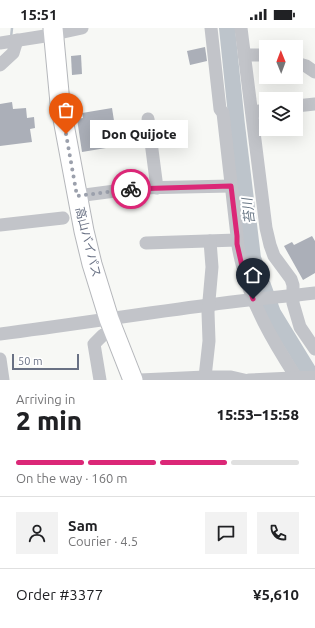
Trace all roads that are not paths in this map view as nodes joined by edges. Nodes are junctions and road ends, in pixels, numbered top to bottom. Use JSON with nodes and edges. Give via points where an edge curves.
{"nodes":[{"id":1,"x":82,"y":28,"type":"edge"},
{"id":2,"x":211,"y":28,"type":"edge"},
{"id":3,"x":241,"y":28,"type":"edge"},
{"id":4,"x":49,"y":32,"type":"edge"},
{"id":5,"x":9,"y":41,"type":"edge"},
{"id":6,"x":244,"y":55,"type":"junction"},
{"id":7,"x":259,"y":55,"type":"edge"},
{"id":8,"x":0,"y":65,"type":"edge"},
{"id":9,"x":303,"y":66,"type":"edge"},
{"id":10,"x":315,"y":72,"type":"edge"},
{"id":11,"x":315,"y":104,"type":"edge"},
{"id":12,"x":303,"y":105,"type":"edge"},
{"id":13,"x":259,"y":111,"type":"edge"},
{"id":14,"x":252,"y":112,"type":"junction"},
{"id":15,"x":148,"y":119,"type":"dead end"},
{"id":16,"x":231,"y":186,"type":"junction"},
{"id":17,"x":157,"y":188,"type":"junction"},
{"id":18,"x":77,"y":196,"type":"junction"},
{"id":19,"x":63,"y":218,"type":"dead end"},
{"id":20,"x":0,"y":225,"type":"edge"},
{"id":21,"x":237,"y":240,"type":"junction"},
{"id":22,"x":210,"y":241,"type":"junction"},
{"id":23,"x":146,"y":243,"type":"dead end"},
{"id":24,"x":315,"y":292,"type":"edge"},
{"id":25,"x":289,"y":296,"type":"junction"},
{"id":26,"x":255,"y":299,"type":"junction"},
{"id":27,"x":208,"y":305,"type":"junction"},
{"id":28,"x":104,"y":325,"type":"junction"},
{"id":29,"x":0,"y":334,"type":"edge"},
{"id":30,"x":315,"y":349,"type":"edge"},
{"id":31,"x":0,"y":359,"type":"edge"},
{"id":32,"x":315,"y":377,"type":"edge"},
{"id":33,"x":208,"y":378,"type":"edge"},
{"id":34,"x":298,"y":378,"type":"edge"},
{"id":35,"x":3,"y":380,"type":"edge"},
{"id":36,"x":100,"y":380,"type":"edge"},
{"id":37,"x":121,"y":380,"type":"edge"},
{"id":38,"x":133,"y":380,"type":"edge"},
{"id":39,"x":140,"y":380,"type":"edge"},
{"id":40,"x":244,"y":380,"type":"edge"},
{"id":41,"x":249,"y":380,"type":"edge"}],
"edges":[{"from":1,"to":4,"type":"street"},
{"from":2,"to":16,"type":"street"},
{"from":3,"to":6,"type":"street"},
{"from":4,"to":5,"type":"street"},
{"from":4,"to":18,"type":"highway","name":"高山バイパス"},
{"from":4,"to":28,"type":"highway","name":"高山バイパス","via":[[51,116],[64,198],[78,253]]},
{"from":5,"to":8,"type":"street","via":[[13,53]]},
{"from":6,"to":7,"type":"street"},
{"from":6,"to":14,"type":"street"},
{"from":9,"to":10,"type":"street"},
{"from":11,"to":12,"type":"street"},
{"from":13,"to":14,"type":"street"},
{"from":14,"to":25,"type":"street","via":[[266,228],[274,256],[291,279]]},
{"from":15,"to":17,"type":"street"},
{"from":16,"to":17,"type":"street"},
{"from":16,"to":21,"type":"street"},
{"from":17,"to":18,"type":"street"},
{"from":18,"to":28,"type":"highway","name":"高山バイパス"},
{"from":19,"to":20,"type":"street"},
{"from":21,"to":22,"type":"street"},
{"from":21,"to":26,"type":"street","via":[[242,266]]},
{"from":22,"to":23,"type":"street"},
{"from":22,"to":27,"type":"street","via":[[212,267]]},
{"from":24,"to":25,"type":"street"},
{"from":25,"to":26,"type":"street"},
{"from":25,"to":30,"type":"street","via":[[300,327]]},
{"from":26,"to":27,"type":"street"},
{"from":26,"to":34,"type":"street","via":[[256,306],[275,342]]},
{"from":27,"to":28,"type":"street"},
{"from":27,"to":33,"type":"street"},
{"from":28,"to":29,"type":"street"},
{"from":28,"to":36,"type":"street","via":[[94,344]]},
{"from":28,"to":37,"type":"highway","name":"高山バイパス"},
{"from":28,"to":38,"type":"highway","name":"高山バイパス"},
{"from":31,"to":35,"type":"street"},
{"from":32,"to":34,"type":"street"},
{"from":33,"to":39,"type":"street"},
{"from":33,"to":40,"type":"street","via":[[231,377]]},
{"from":34,"to":41,"type":"street"}]}
